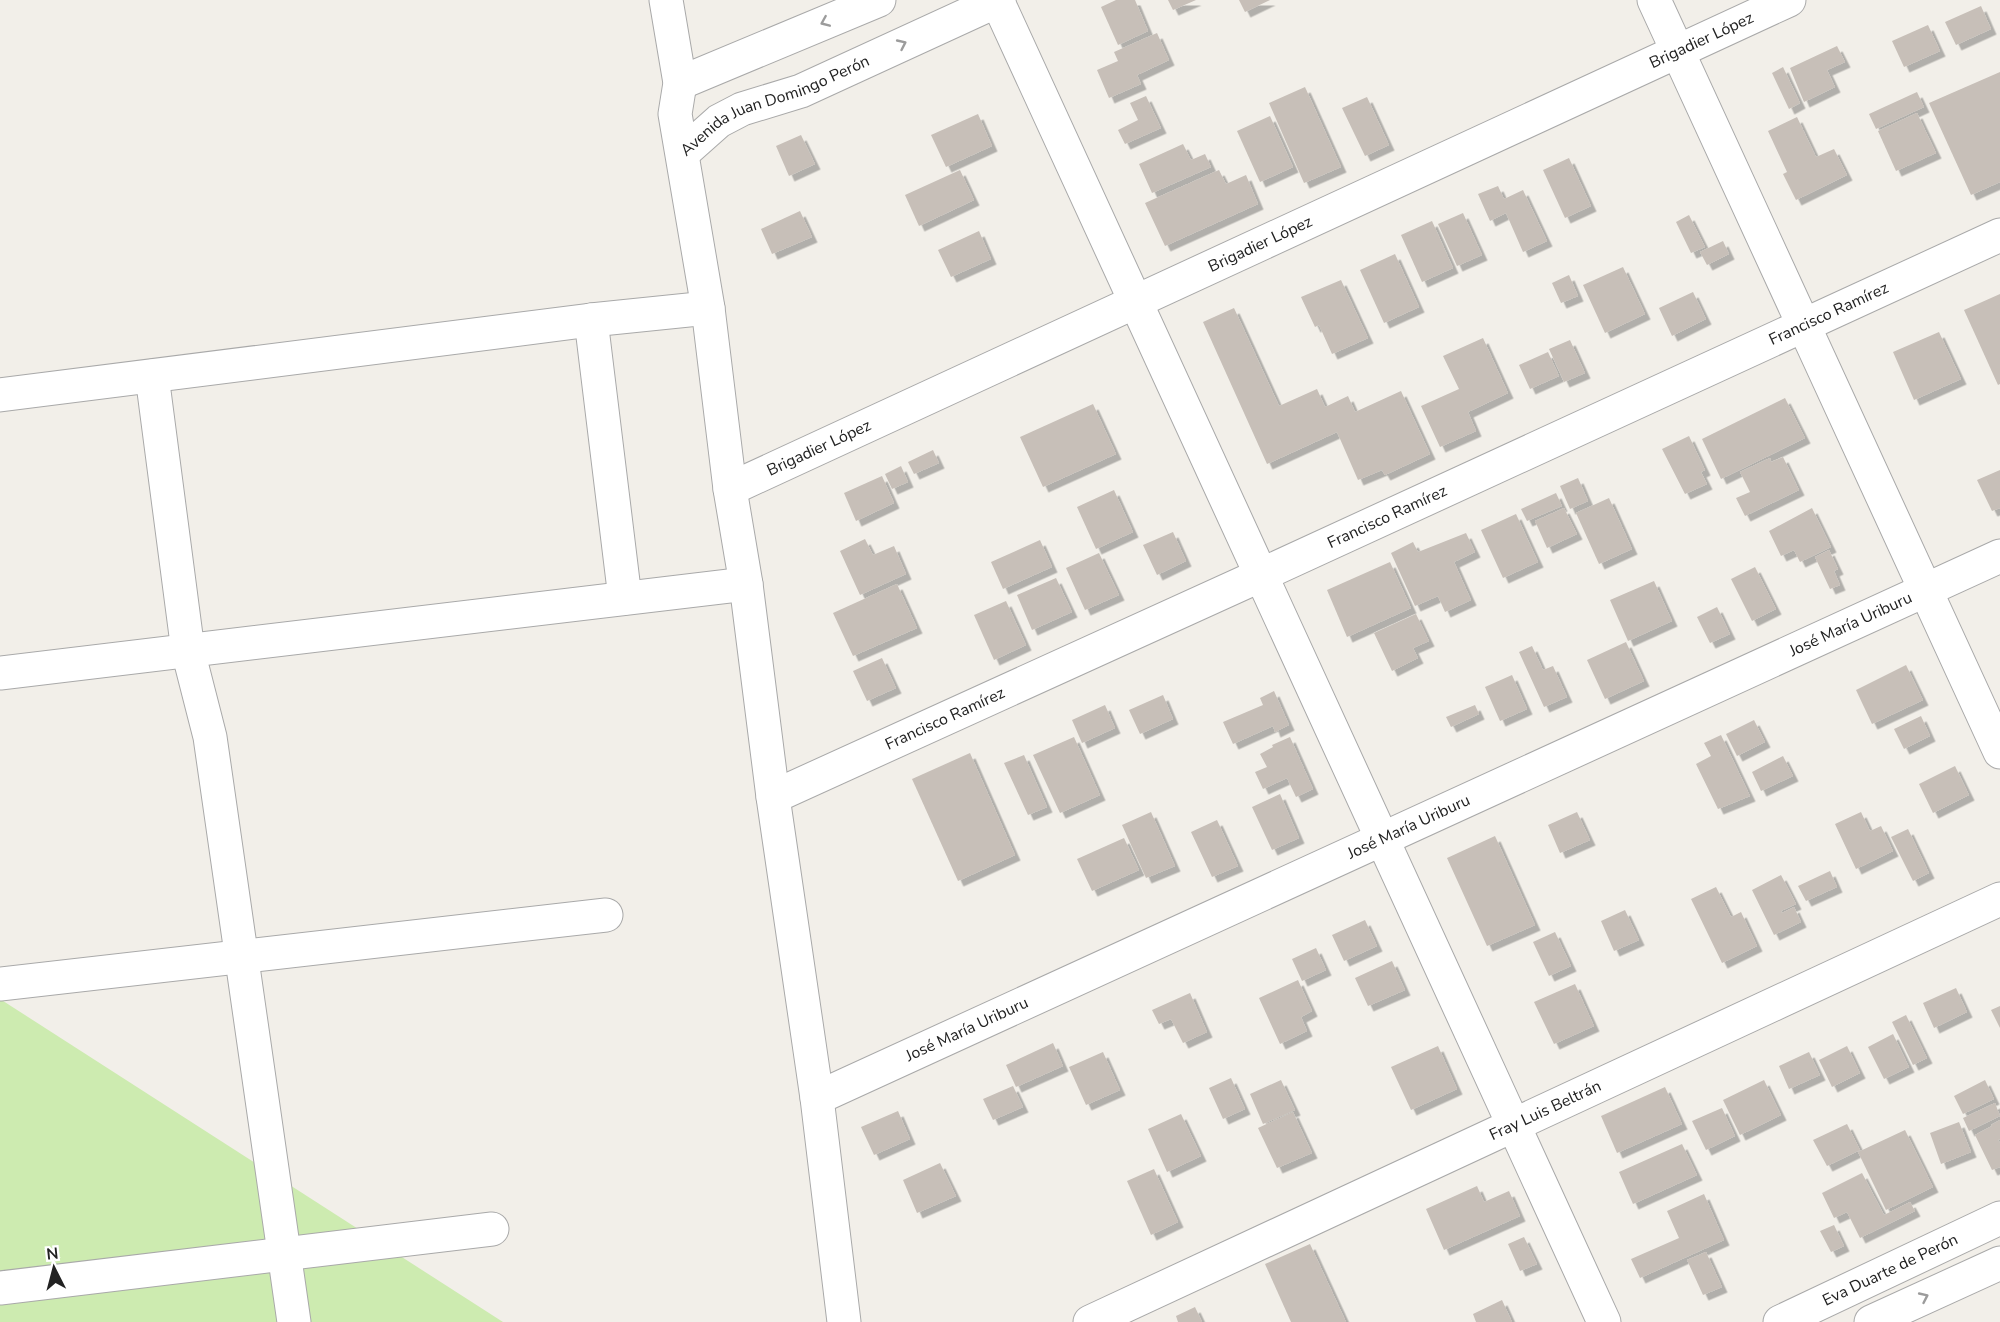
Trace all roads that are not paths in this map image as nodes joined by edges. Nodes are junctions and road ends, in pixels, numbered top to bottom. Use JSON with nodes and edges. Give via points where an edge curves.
{"nodes":[{"id":1,"x":666,"y":0,"type":"edge"},
{"id":2,"x":879,"y":0,"type":"edge"},
{"id":3,"x":998,"y":0,"type":"edge"},
{"id":4,"x":1654,"y":0,"type":"edge"},
{"id":5,"x":1789,"y":0,"type":"edge"},
{"id":6,"x":1678,"y":51,"type":"junction"},
{"id":7,"x":680,"y":83,"type":"junction"},
{"id":8,"x":683,"y":153,"type":"junction"},
{"id":9,"x":2000,"y":235,"type":"edge"},
{"id":10,"x":1136,"y":302,"type":"junction"},
{"id":11,"x":708,"y":308,"type":"junction"},
{"id":12,"x":591,"y":320,"type":"junction"},
{"id":13,"x":1803,"y":325,"type":"junction"},
{"id":14,"x":152,"y":376,"type":"junction"},
{"id":15,"x":0,"y":395,"type":"edge"},
{"id":16,"x":730,"y":489,"type":"junction"},
{"id":17,"x":2000,"y":556,"type":"edge"},
{"id":18,"x":1261,"y":575,"type":"junction"},
{"id":19,"x":746,"y":584,"type":"junction"},
{"id":20,"x":1926,"y":590,"type":"junction"},
{"id":21,"x":625,"y":598,"type":"junction"},
{"id":22,"x":188,"y":651,"type":"junction"},
{"id":23,"x":0,"y":673,"type":"edge"},
{"id":24,"x":2000,"y":752,"type":"edge"},
{"id":25,"x":773,"y":797,"type":"junction"},
{"id":26,"x":1383,"y":839,"type":"junction"},
{"id":27,"x":2000,"y":898,"type":"edge"},
{"id":28,"x":606,"y":915,"type":"dead end"},
{"id":29,"x":241,"y":957,"type":"junction"},
{"id":30,"x":0,"y":984,"type":"edge"},
{"id":31,"x":817,"y":1098,"type":"junction"},
{"id":32,"x":1514,"y":1125,"type":"junction"},
{"id":33,"x":2000,"y":1218,"type":"edge"},
{"id":34,"x":492,"y":1229,"type":"dead end"},
{"id":35,"x":284,"y":1254,"type":"junction"},
{"id":36,"x":2000,"y":1263,"type":"edge"},
{"id":37,"x":0,"y":1288,"type":"edge"},
{"id":38,"x":294,"y":1322,"type":"edge"},
{"id":39,"x":844,"y":1322,"type":"edge"},
{"id":40,"x":1090,"y":1322,"type":"edge"},
{"id":41,"x":1604,"y":1322,"type":"edge"},
{"id":42,"x":1780,"y":1322,"type":"edge"},
{"id":43,"x":1871,"y":1322,"type":"edge"}],
"edges":[{"from":1,"to":7,"type":"street","name":"Avenida Juan Domingo Perón"},
{"from":2,"to":7,"type":"street","one_way":true},
{"from":8,"to":3,"type":"street","name":"Avenida Juan Domingo Perón","one_way":true,"via":[[719,122],[742,109],[801,91]]},
{"from":3,"to":10,"type":"street"},
{"from":4,"to":6,"type":"street"},
{"from":5,"to":6,"type":"street","name":"Brigadier López"},
{"from":6,"to":10,"type":"street","name":"Brigadier López"},
{"from":6,"to":13,"type":"street"},
{"from":7,"to":8,"type":"street","name":"Avenida Juan Domingo Perón","via":[[675,114]]},
{"from":8,"to":11,"type":"street"},
{"from":9,"to":13,"type":"street","name":"Francisco Ramírez"},
{"from":10,"to":16,"type":"street","name":"Brigadier López"},
{"from":10,"to":18,"type":"street"},
{"from":11,"to":12,"type":"street"},
{"from":11,"to":16,"type":"street"},
{"from":12,"to":14,"type":"street"},
{"from":12,"to":21,"type":"street"},
{"from":13,"to":18,"type":"street","name":"Francisco Ramírez"},
{"from":13,"to":20,"type":"street"},
{"from":14,"to":15,"type":"street"},
{"from":14,"to":22,"type":"street"},
{"from":16,"to":19,"type":"street"},
{"from":17,"to":20,"type":"street","name":"José María Uriburu"},
{"from":18,"to":25,"type":"street","name":"Francisco Ramírez"},
{"from":18,"to":26,"type":"street"},
{"from":19,"to":21,"type":"street"},
{"from":19,"to":25,"type":"street"},
{"from":20,"to":24,"type":"street"},
{"from":20,"to":26,"type":"street","name":"José María Uriburu"},
{"from":21,"to":22,"type":"street"},
{"from":22,"to":23,"type":"street"},
{"from":22,"to":29,"type":"street","via":[[210,737]]},
{"from":25,"to":31,"type":"street"},
{"from":26,"to":31,"type":"street","name":"José María Uriburu"},
{"from":26,"to":32,"type":"street"},
{"from":27,"to":32,"type":"street","name":"Fray Luis Beltrán"},
{"from":28,"to":29,"type":"street"},
{"from":29,"to":30,"type":"street"},
{"from":29,"to":35,"type":"street"},
{"from":31,"to":39,"type":"street"},
{"from":32,"to":40,"type":"street","name":"Fray Luis Beltrán"},
{"from":32,"to":41,"type":"street"},
{"from":33,"to":42,"type":"street","name":"Eva Duarte de Perón"},
{"from":34,"to":35,"type":"street"},
{"from":35,"to":37,"type":"street"},
{"from":35,"to":38,"type":"street"},
{"from":43,"to":36,"type":"street","one_way":true}]}
